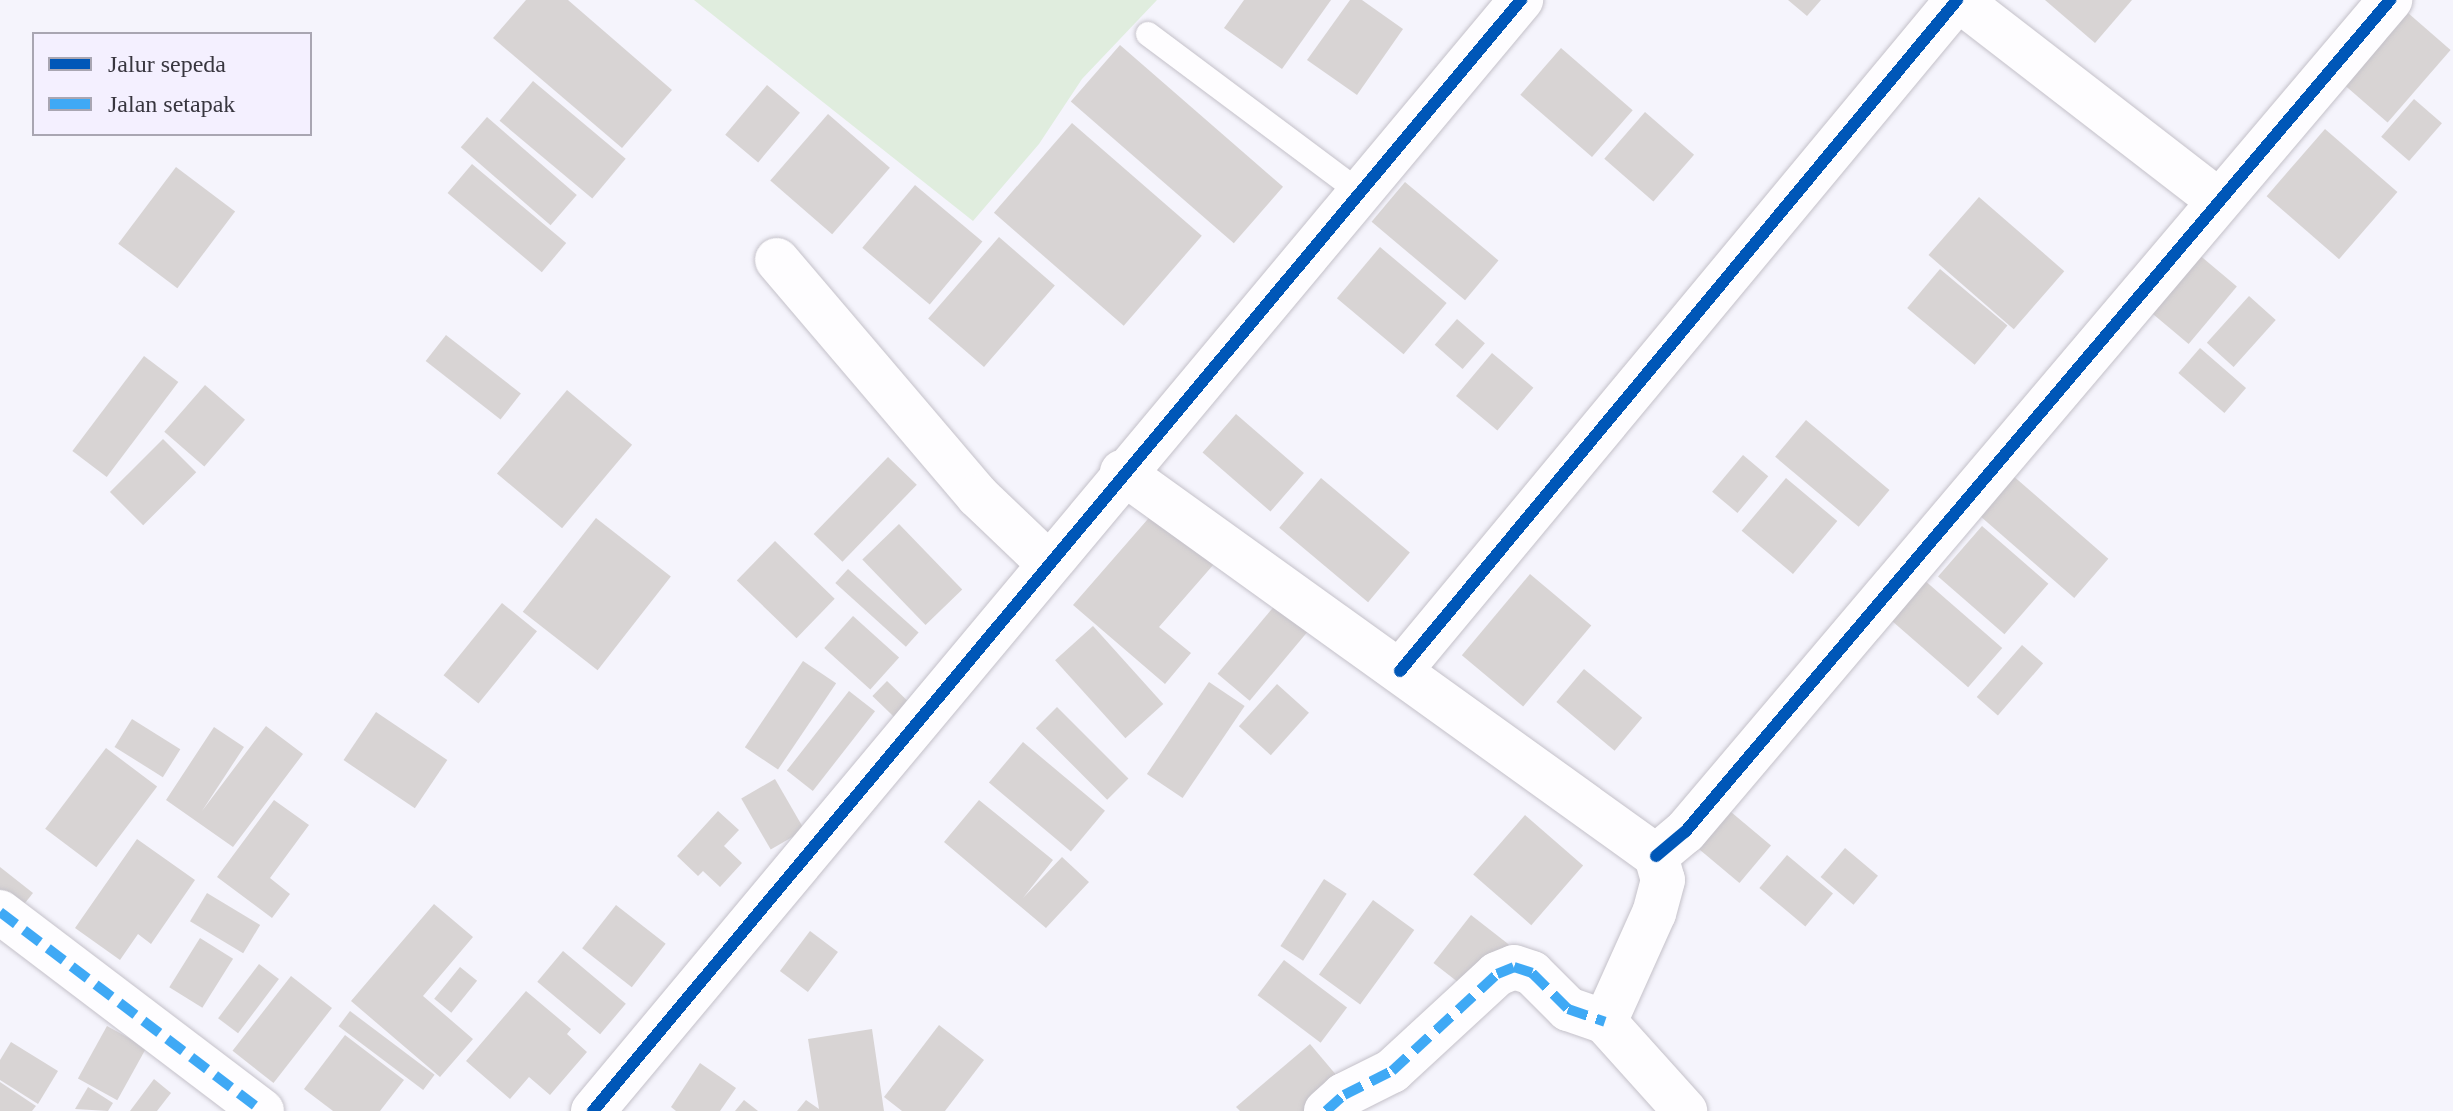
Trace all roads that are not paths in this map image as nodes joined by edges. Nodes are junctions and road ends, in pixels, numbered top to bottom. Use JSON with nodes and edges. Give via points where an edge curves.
{"nodes":[{"id":1,"x":1521,"y":0,"type":"edge"},
{"id":2,"x":1958,"y":0,"type":"edge"},
{"id":3,"x":2390,"y":0,"type":"edge"},
{"id":4,"x":1148,"y":34,"type":"dead end"},
{"id":5,"x":1358,"y":191,"type":"junction"},
{"id":6,"x":2218,"y":200,"type":"junction"},
{"id":7,"x":777,"y":260,"type":"dead end"},
{"id":8,"x":1122,"y":472,"type":"junction"},
{"id":9,"x":1047,"y":562,"type":"junction"},
{"id":10,"x":1400,"y":671,"type":"junction"},
{"id":11,"x":1656,"y":856,"type":"junction"},
{"id":12,"x":0,"y":912,"type":"edge"},
{"id":13,"x":1605,"y":1022,"type":"junction"},
{"id":14,"x":262,"y":1111,"type":"edge"},
{"id":15,"x":593,"y":1111,"type":"edge"},
{"id":16,"x":1326,"y":1111,"type":"edge"},
{"id":17,"x":1685,"y":1111,"type":"edge"}],
"edges":[{"from":1,"to":5,"type":"street"},
{"from":2,"to":6,"type":"street"},
{"from":2,"to":10,"type":"street"},
{"from":3,"to":6,"type":"street"},
{"from":4,"to":5,"type":"lane"},
{"from":5,"to":8,"type":"street"},
{"from":6,"to":11,"type":"street","via":[[1685,832]]},
{"from":7,"to":9,"type":"street","via":[[968,486]]},
{"from":8,"to":9,"type":"street"},
{"from":8,"to":10,"type":"street"},
{"from":9,"to":15,"type":"street"},
{"from":10,"to":11,"type":"street"},
{"from":11,"to":13,"type":"street","via":[[1663,880],[1654,913]]},
{"from":12,"to":14,"type":"street"},
{"from":13,"to":16,"type":"street","via":[[1568,1009],[1532,973],[1514,967],[1497,974],[1392,1071],[1344,1095]]},
{"from":13,"to":17,"type":"street"}]}
